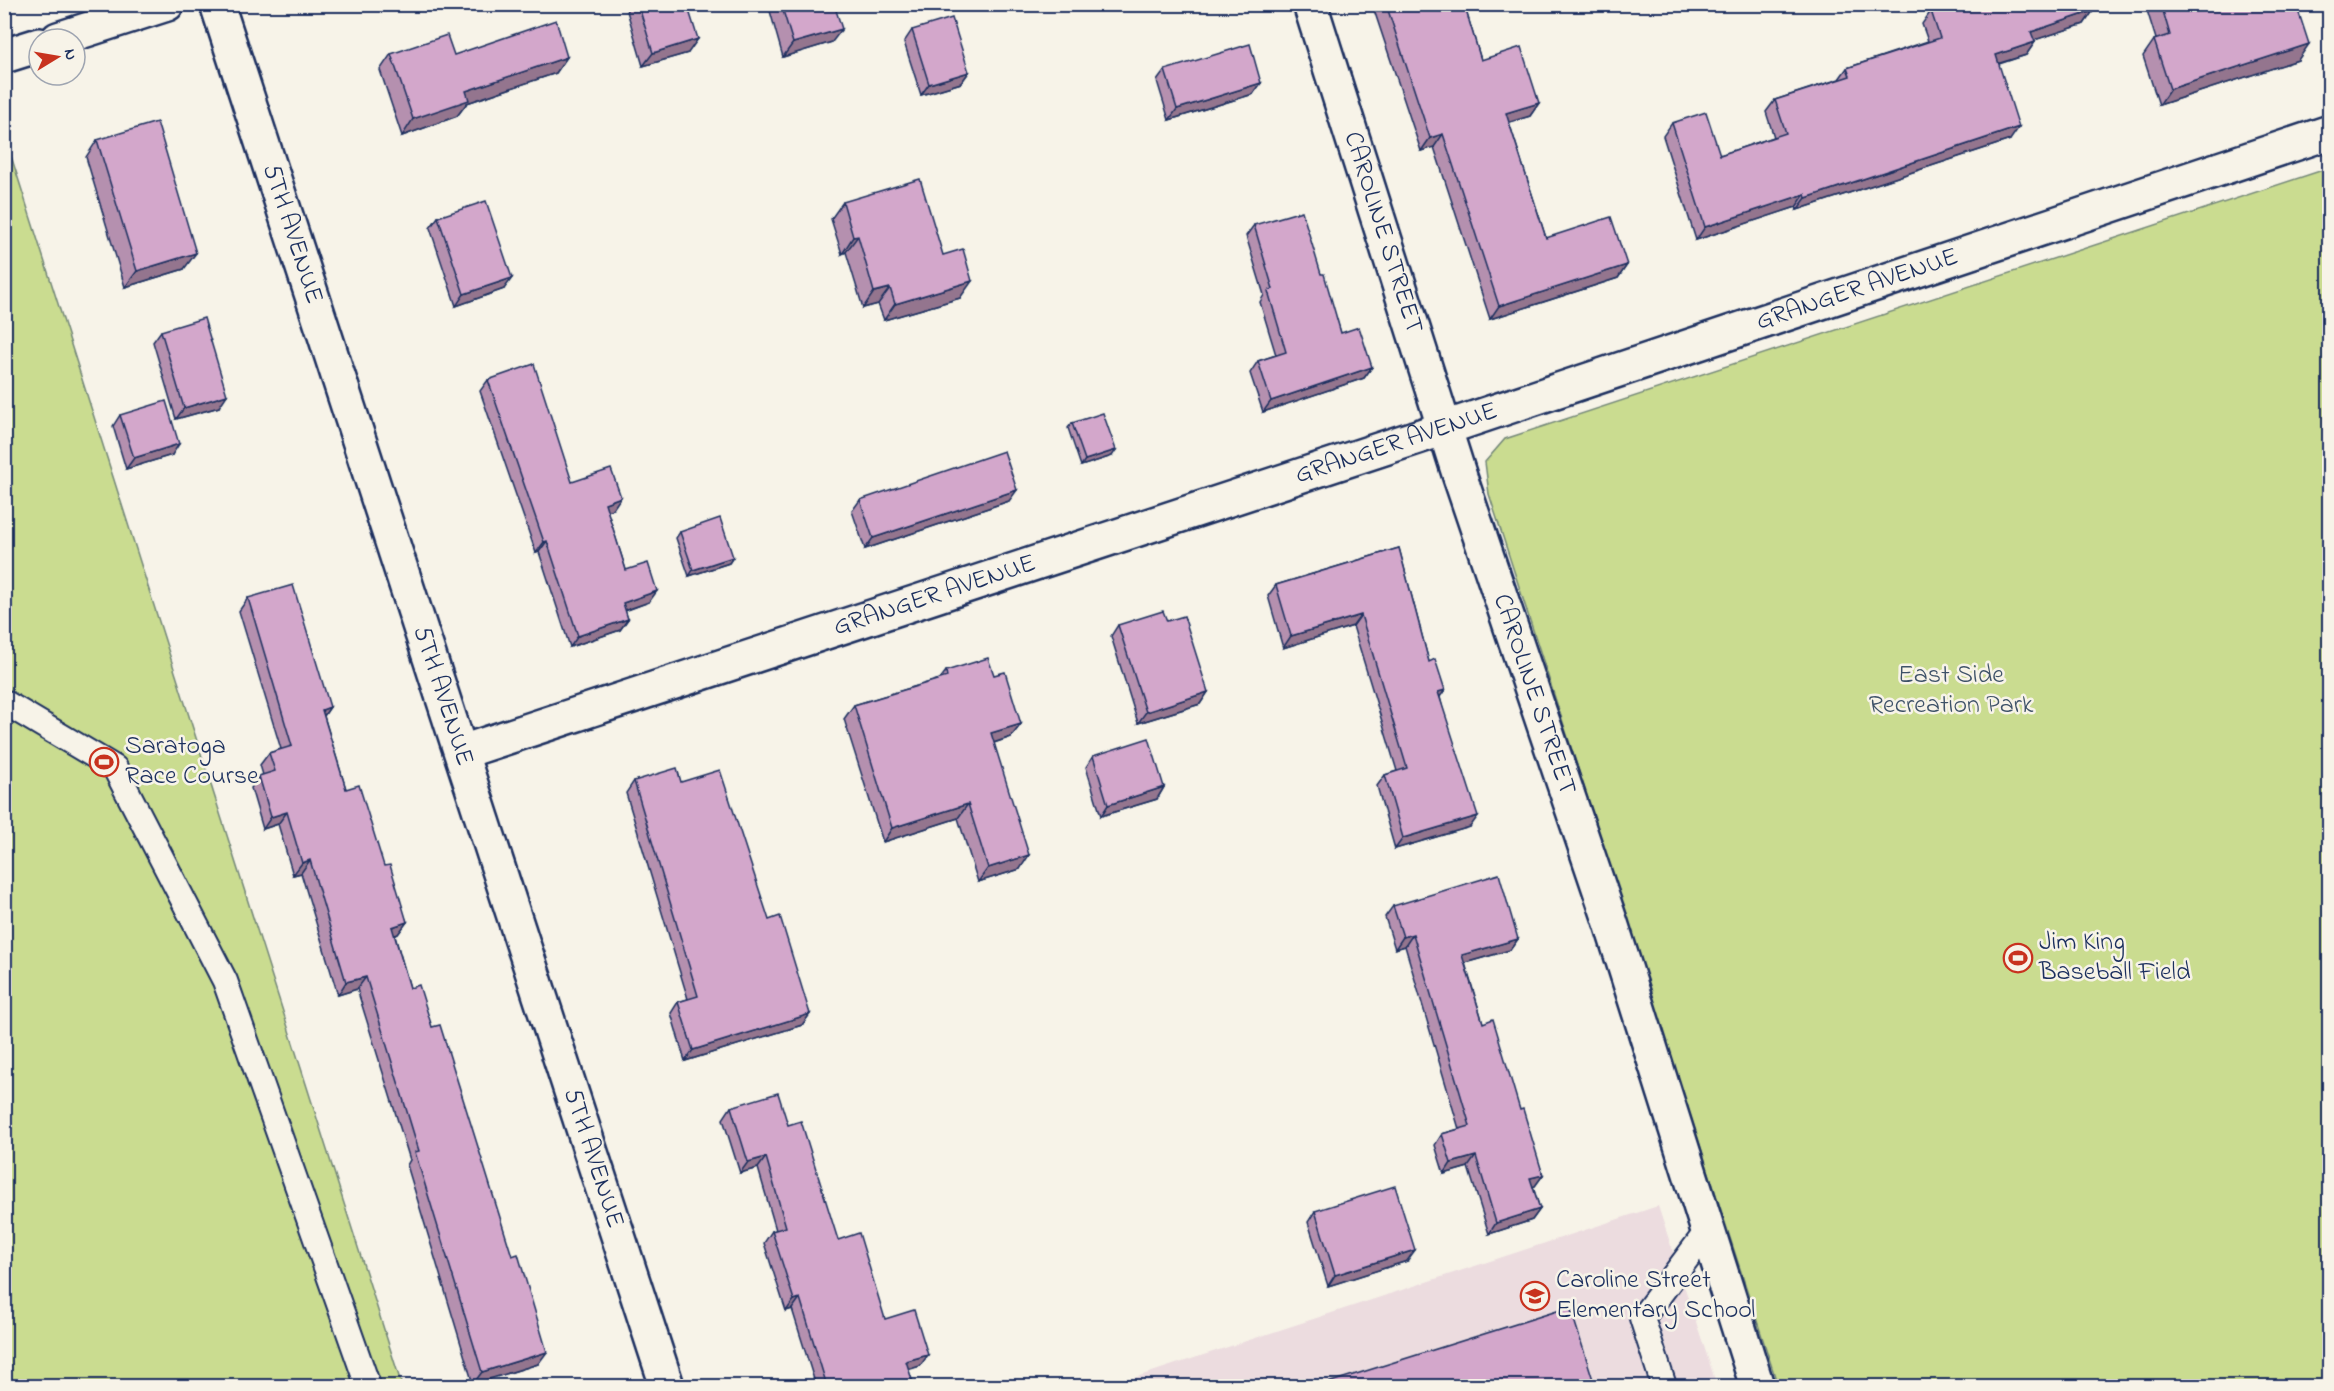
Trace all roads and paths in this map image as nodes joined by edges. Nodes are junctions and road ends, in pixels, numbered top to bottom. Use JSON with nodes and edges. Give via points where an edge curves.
{"nodes":[{"id":1,"x":167,"y":4,"type":"edge"},
{"id":2,"x":217,"y":4,"type":"edge"},
{"id":3,"x":1310,"y":4,"type":"edge"},
{"id":4,"x":87,"y":30,"type":"edge"},
{"id":5,"x":27,"y":49,"type":"edge"},
{"id":6,"x":4,"y":56,"type":"edge"},
{"id":7,"x":2330,"y":132,"type":"edge"},
{"id":8,"x":1445,"y":428,"type":"junction"},
{"id":9,"x":4,"y":702,"type":"edge"},
{"id":10,"x":462,"y":752,"type":"junction"},
{"id":11,"x":1708,"y":1230,"type":"junction"},
{"id":12,"x":368,"y":1386,"type":"edge"},
{"id":13,"x":667,"y":1386,"type":"edge"},
{"id":14,"x":1664,"y":1386,"type":"edge"},
{"id":15,"x":1757,"y":1386,"type":"edge"}],
"edges":[{"from":1,"to":4,"type":"street"},
{"from":2,"to":10,"type":"street","name":"5TH AVENUE"},
{"from":3,"to":8,"type":"street","name":"CAROLINE STREET"},
{"from":5,"to":6,"type":"street"},
{"from":7,"to":8,"type":"street","name":"GRANGER AVENUE"},
{"from":8,"to":10,"type":"street","name":"GRANGER AVENUE"},
{"from":8,"to":11,"type":"street","name":"CAROLINE STREET","via":[[1611,923]]},
{"from":9,"to":12,"type":"lane","via":[[115,768],[225,981]]},
{"from":10,"to":13,"type":"street","name":"5TH AVENUE"},
{"from":11,"to":14,"type":"lane","via":[[1642,1318]]},
{"from":11,"to":15,"type":"street","name":"CAROLINE STREET"}]}
